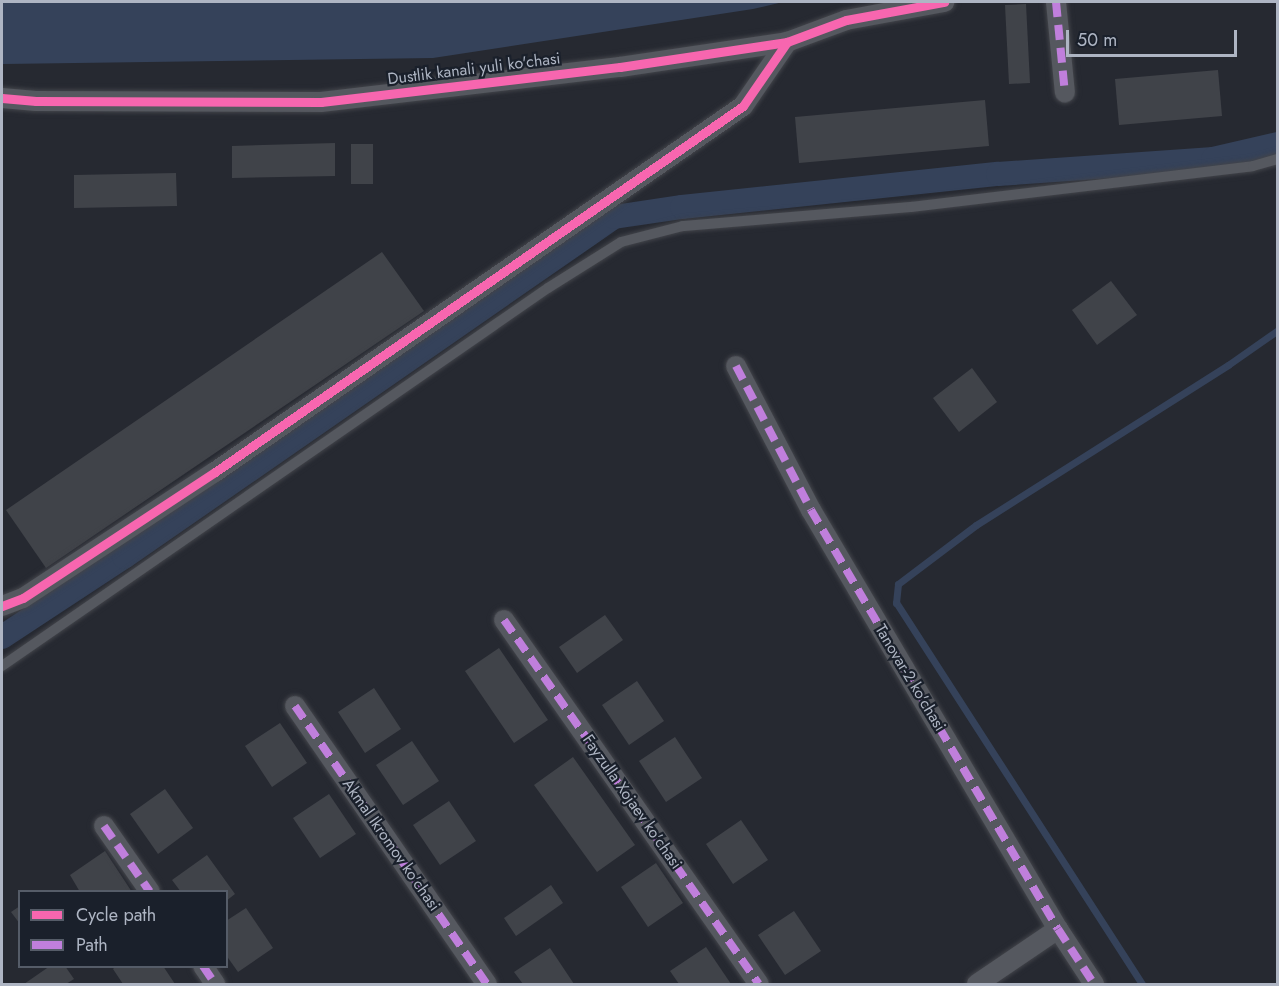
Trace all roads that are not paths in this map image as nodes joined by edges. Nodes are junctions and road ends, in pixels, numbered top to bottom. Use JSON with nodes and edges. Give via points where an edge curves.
{"nodes":[{"id":1,"x":944,"y":2,"type":"edge"},
{"id":2,"x":1056,"y":2,"type":"edge"},
{"id":3,"x":787,"y":42,"type":"junction"},
{"id":4,"x":1065,"y":93,"type":"dead end"},
{"id":5,"x":2,"y":98,"type":"edge"},
{"id":6,"x":1278,"y":159,"type":"edge"},
{"id":7,"x":736,"y":366,"type":"dead end"},
{"id":8,"x":2,"y":606,"type":"edge"},
{"id":9,"x":504,"y":620,"type":"dead end"},
{"id":10,"x":2,"y":666,"type":"edge"},
{"id":11,"x":295,"y":706,"type":"dead end"},
{"id":12,"x":104,"y":826,"type":"dead end"},
{"id":13,"x":149,"y":890,"type":"edge"},
{"id":14,"x":1058,"y":929,"type":"junction"},
{"id":15,"x":203,"y":968,"type":"edge"},
{"id":16,"x":215,"y":984,"type":"edge"},
{"id":17,"x":487,"y":984,"type":"edge"},
{"id":18,"x":759,"y":984,"type":"edge"},
{"id":19,"x":977,"y":984,"type":"edge"},
{"id":20,"x":1094,"y":984,"type":"edge"}],
"edges":[{"from":1,"to":3,"type":"street","name":"Dustlik kanali yuli ko'chasi","via":[[846,21]]},
{"from":2,"to":4,"type":"street"},
{"from":3,"to":5,"type":"street","name":"Dustlik kanali yuli ko'chasi","via":[[620,67],[321,102]]},
{"from":3,"to":8,"type":"street","via":[[742,106],[215,472],[23,598]]},
{"from":6,"to":10,"type":"lane","via":[[1253,166],[911,207],[683,226],[621,242],[548,288]]},
{"from":7,"to":14,"type":"street","name":"Tanovar-2 ko'chasi","via":[[811,510]]},
{"from":9,"to":18,"type":"street","name":"Fayzulla Xojaev ko'chasi"},
{"from":11,"to":17,"type":"street","name":"Akmal Ikromov ko'chasi"},
{"from":12,"to":13,"type":"street"},
{"from":14,"to":19,"type":"street"},
{"from":14,"to":20,"type":"street","name":"Tanovar-2 ko'chasi"},
{"from":15,"to":16,"type":"street"}]}
